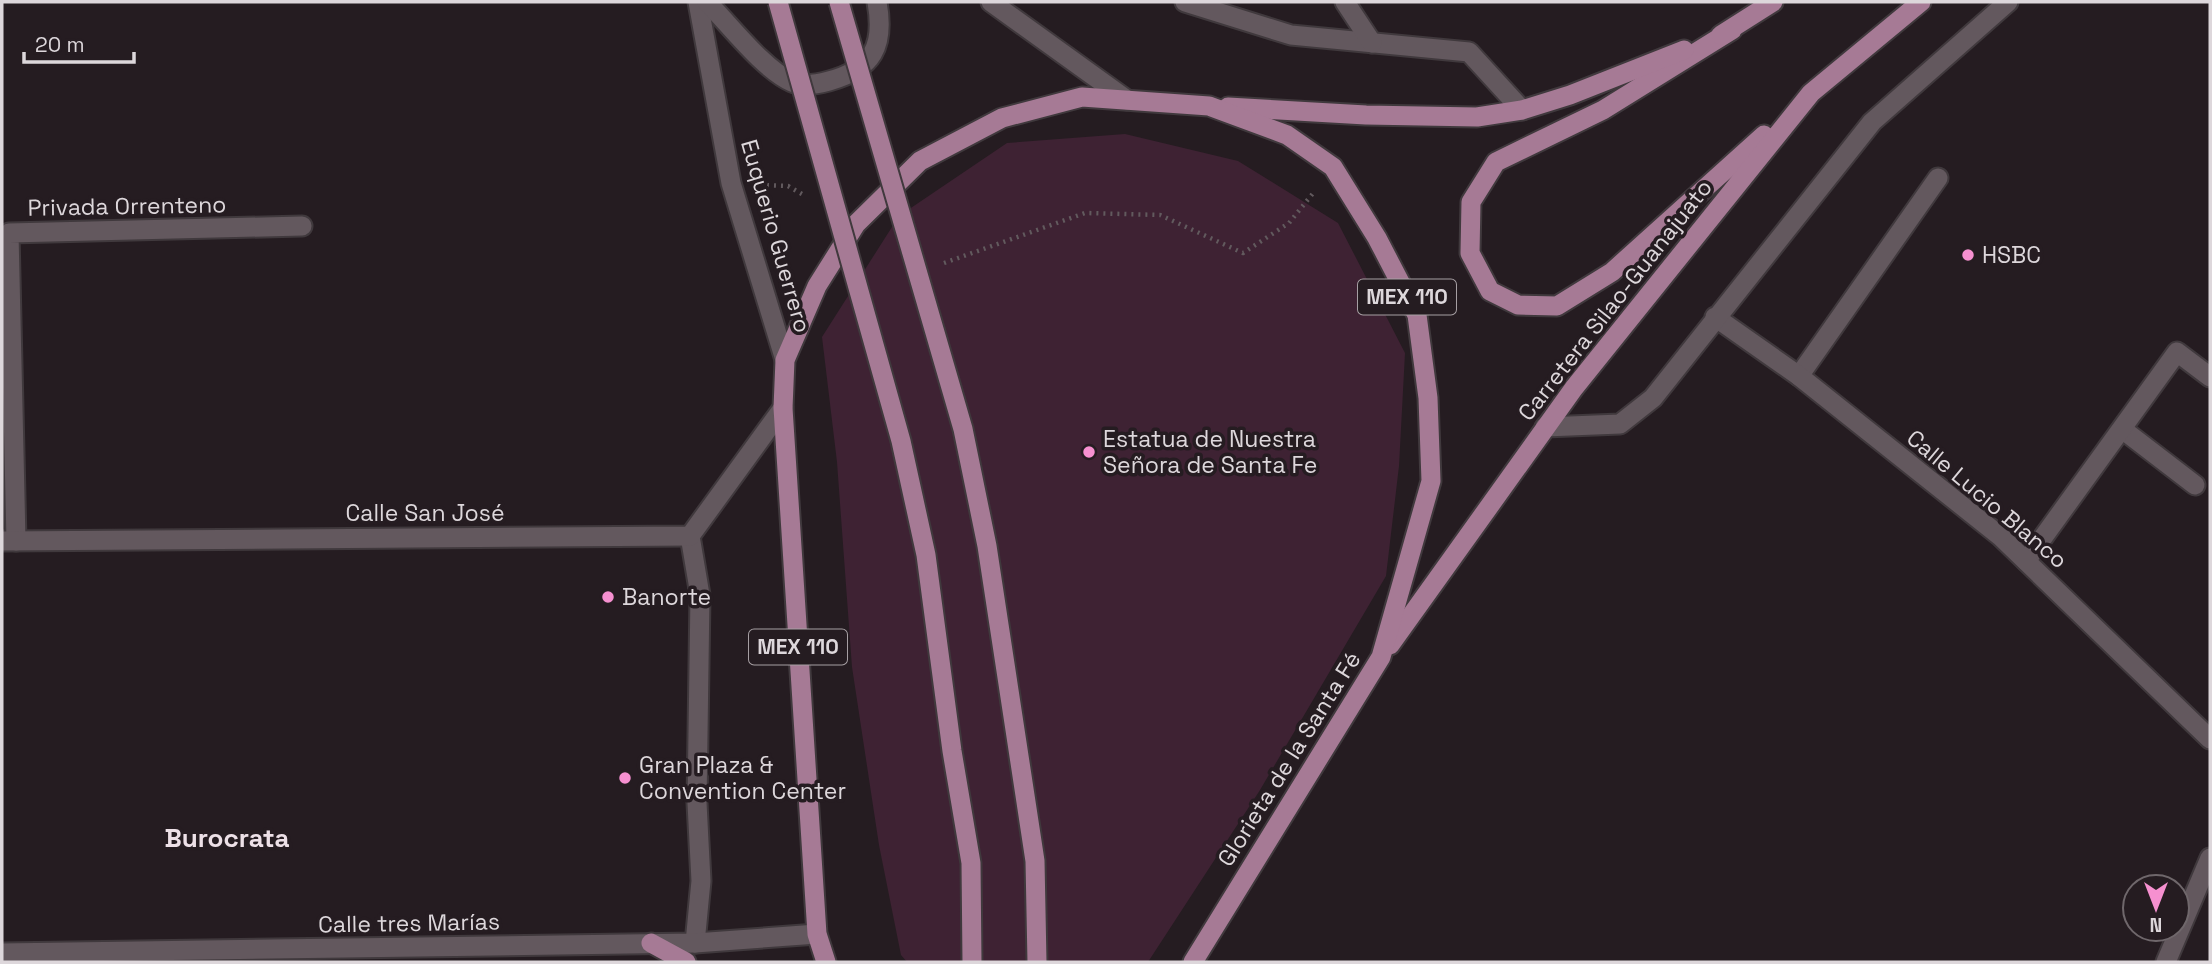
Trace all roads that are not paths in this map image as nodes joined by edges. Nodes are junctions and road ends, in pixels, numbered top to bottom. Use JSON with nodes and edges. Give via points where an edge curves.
{"nodes":[{"id":1,"x":698,"y":2,"type":"edge"},
{"id":2,"x":707,"y":2,"type":"edge"},
{"id":3,"x":778,"y":2,"type":"edge"},
{"id":4,"x":839,"y":2,"type":"edge"},
{"id":5,"x":877,"y":2,"type":"edge"},
{"id":6,"x":991,"y":2,"type":"edge"},
{"id":7,"x":1185,"y":2,"type":"edge"},
{"id":8,"x":1345,"y":2,"type":"edge"},
{"id":9,"x":1773,"y":2,"type":"edge"},
{"id":10,"x":1921,"y":2,"type":"edge"},
{"id":11,"x":2008,"y":2,"type":"edge"},
{"id":12,"x":1732,"y":30,"type":"junction"},
{"id":13,"x":1373,"y":43,"type":"junction"},
{"id":14,"x":1811,"y":93,"type":"junction"},
{"id":15,"x":1127,"y":100,"type":"junction"},
{"id":16,"x":1209,"y":106,"type":"junction"},
{"id":17,"x":1522,"y":110,"type":"junction"},
{"id":18,"x":1938,"y":178,"type":"dead end"},
{"id":19,"x":302,"y":226,"type":"dead end"},
{"id":20,"x":1715,"y":317,"type":"junction"},
{"id":21,"x":785,"y":360,"type":"junction"},
{"id":22,"x":1799,"y":376,"type":"junction"},
{"id":23,"x":2210,"y":377,"type":"edge"},
{"id":24,"x":783,"y":408,"type":"junction"},
{"id":25,"x":1545,"y":427,"type":"junction"},
{"id":26,"x":2122,"y":429,"type":"junction"},
{"id":27,"x":2195,"y":485,"type":"dead end"},
{"id":28,"x":690,"y":536,"type":"junction"},
{"id":29,"x":9,"y":541,"type":"edge"},
{"id":30,"x":2026,"y":561,"type":"junction"},
{"id":31,"x":1381,"y":657,"type":"junction"},
{"id":32,"x":2210,"y":739,"type":"edge"},
{"id":33,"x":2209,"y":861,"type":"edge"},
{"id":34,"x":817,"y":934,"type":"junction"},
{"id":35,"x":651,"y":943,"type":"junction"},
{"id":36,"x":695,"y":943,"type":"junction"},
{"id":37,"x":2,"y":953,"type":"edge"},
{"id":38,"x":357,"y":955,"type":"edge"},
{"id":39,"x":280,"y":956,"type":"edge"},
{"id":40,"x":823,"y":960,"type":"edge"},
{"id":41,"x":686,"y":962,"type":"edge"},
{"id":42,"x":972,"y":962,"type":"edge"},
{"id":43,"x":1037,"y":962,"type":"edge"},
{"id":44,"x":1192,"y":962,"type":"edge"},
{"id":45,"x":2166,"y":962,"type":"edge"}],
"edges":[{"from":1,"to":21,"type":"main road","name":"Euquerio Guerrero","via":[[731,183]]},
{"from":2,"to":5,"type":"main road","via":[[777,74],[795,84],[816,85],[845,76],[867,62],[877,48],[881,23]]},
{"from":3,"to":42,"type":"main road","bridge":true,"via":[[901,441],[926,555],[951,751],[971,863]]},
{"from":4,"to":43,"type":"main road","bridge":true,"via":[[962,429],[981,520],[1035,861]]},
{"from":6,"to":15,"type":"main road"},
{"from":7,"to":13,"type":"main road","via":[[1291,35]]},
{"from":8,"to":13,"type":"main road"},
{"from":9,"to":12,"type":"main road"},
{"from":10,"to":14,"type":"main road","name":"Carretera Silao-Guanajuato"},
{"from":11,"to":20,"type":"main road","via":[[1872,122]]},
{"from":12,"to":14,"type":"main road","via":[[1603,110],[1496,162],[1471,202],[1470,253],[1490,291],[1518,305],[1557,306],[1612,272]]},
{"from":12,"to":17,"type":"main road"},
{"from":13,"to":17,"type":"main road","via":[[1469,52]]},
{"from":14,"to":25,"type":"main road","name":"Carretera Silao-Guanajuato"},
{"from":15,"to":16,"type":"main road","name":"Glorieta de la Santa Fé","number":"MEX 110"},
{"from":15,"to":21,"type":"main road","name":"Glorieta de la Santa Fé","number":"MEX 110","via":[[1082,97],[1002,118],[920,161],[856,225],[817,286]]},
{"from":16,"to":17,"type":"main road","via":[[1478,117]]},
{"from":16,"to":31,"type":"main road","name":"Glorieta de la Santa Fé","number":"MEX 110","via":[[1287,135],[1333,167],[1417,315],[1428,398],[1431,481]]},
{"from":18,"to":22,"type":"main road"},
{"from":19,"to":29,"type":"main road","name":"Privada Orrenteno","via":[[9,233]]},
{"from":20,"to":22,"type":"main road","name":"Calle Lucio Blanco"},
{"from":20,"to":25,"type":"main road","via":[[1653,398],[1620,424]]},
{"from":21,"to":24,"type":"main road","name":"Glorieta de la Santa Fé","number":"MEX 110"},
{"from":22,"to":30,"type":"main road","name":"Calle Lucio Blanco"},
{"from":23,"to":26,"type":"main road","via":[[2178,352]]},
{"from":24,"to":28,"type":"main road"},
{"from":24,"to":34,"type":"main road","name":"Glorieta de la Santa Fé","number":"MEX 110"},
{"from":25,"to":31,"type":"main road","name":"Carretera Silao-Guanajuato"},
{"from":26,"to":27,"type":"main road"},
{"from":26,"to":30,"type":"main road"},
{"from":28,"to":29,"type":"main road","name":"Calle San José"},
{"from":28,"to":36,"type":"main road","via":[[700,595],[697,803],[701,881]]},
{"from":30,"to":32,"type":"main road","name":"Calle Lucio Blanco"},
{"from":31,"to":44,"type":"main road","name":"Glorieta de la Santa Fé","number":"MEX 110"},
{"from":33,"to":45,"type":"main road"},
{"from":34,"to":36,"type":"main road","name":"Calle tres Marías"},
{"from":34,"to":40,"type":"main road","name":"Glorieta de la Santa Fé","number":"MEX 110"},
{"from":35,"to":36,"type":"main road","name":"Calle tres Marías"},
{"from":35,"to":38,"type":"main road","name":"Calle tres Marías"},
{"from":35,"to":41,"type":"main road"},
{"from":37,"to":39,"type":"main road","name":"Calle tres Marías"},
{"from":38,"to":39,"type":"main road","name":"Calle tres Marías"}]}
